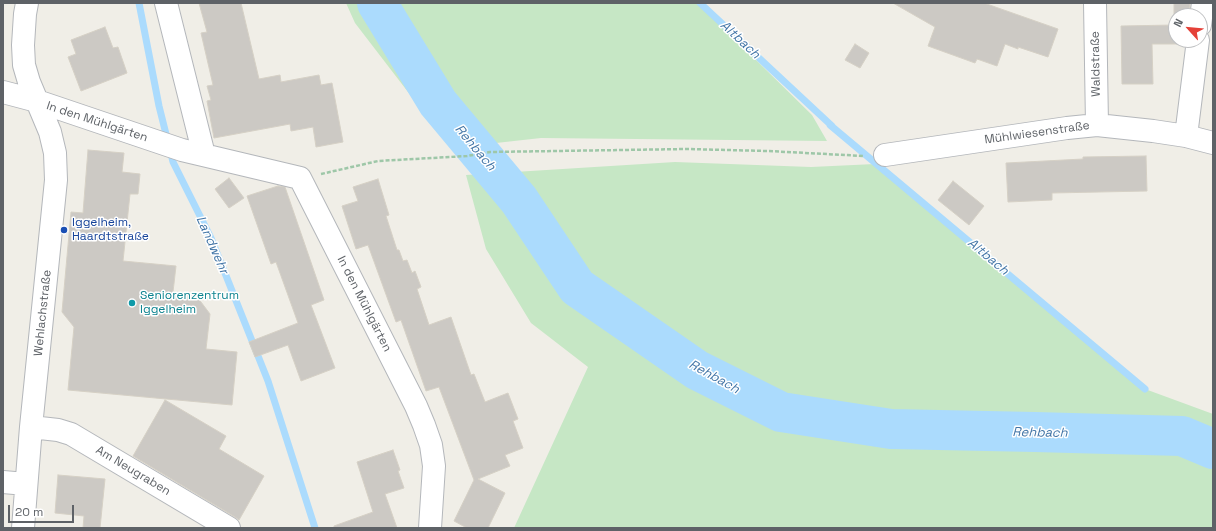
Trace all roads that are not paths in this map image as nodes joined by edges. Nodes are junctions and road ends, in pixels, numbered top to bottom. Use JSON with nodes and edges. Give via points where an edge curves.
{"nodes":[{"id":1,"x":27,"y":3,"type":"edge"},
{"id":2,"x":166,"y":3,"type":"edge"},
{"id":3,"x":1095,"y":3,"type":"edge"},
{"id":4,"x":1197,"y":48,"type":"edge"},
{"id":5,"x":3,"y":92,"type":"edge"},
{"id":6,"x":37,"y":102,"type":"junction"},
{"id":7,"x":1096,"y":125,"type":"junction"},
{"id":8,"x":1186,"y":136,"type":"junction"},
{"id":9,"x":1213,"y":144,"type":"edge"},
{"id":10,"x":204,"y":155,"type":"junction"},
{"id":11,"x":885,"y":155,"type":"dead end"},
{"id":12,"x":31,"y":427,"type":"junction"},
{"id":13,"x":3,"y":482,"type":"edge"},
{"id":14,"x":26,"y":484,"type":"junction"},
{"id":15,"x":23,"y":528,"type":"edge"},
{"id":16,"x":229,"y":528,"type":"edge"},
{"id":17,"x":430,"y":528,"type":"edge"}],
"edges":[{"from":1,"to":6,"type":"street","name":"Wehlachstraße","via":[[24,65]]},
{"from":2,"to":10,"type":"street"},
{"from":3,"to":7,"type":"street","name":"Waldstraße"},
{"from":4,"to":8,"type":"street"},
{"from":5,"to":6,"type":"street","name":"In den Mühlgärten"},
{"from":6,"to":10,"type":"street","name":"In den Mühlgärten"},
{"from":6,"to":12,"type":"street","name":"Wehlachstraße","via":[[50,132],[55,153],[56,180]]},
{"from":7,"to":8,"type":"street","name":"Mühlwiesenstraße"},
{"from":7,"to":11,"type":"street","name":"Mühlwiesenstraße"},
{"from":8,"to":9,"type":"street","name":"Mühlwiesenstraße"},
{"from":10,"to":17,"type":"street","name":"In den Mühlgärten","via":[[300,178],[424,425],[431,445],[434,466]]},
{"from":12,"to":14,"type":"street","name":"Wehlachstraße"},
{"from":12,"to":16,"type":"street","name":"Am Neugraben","via":[[71,434]]},
{"from":13,"to":14,"type":"street"},
{"from":14,"to":15,"type":"street","name":"Wehlachstraße"}]}
